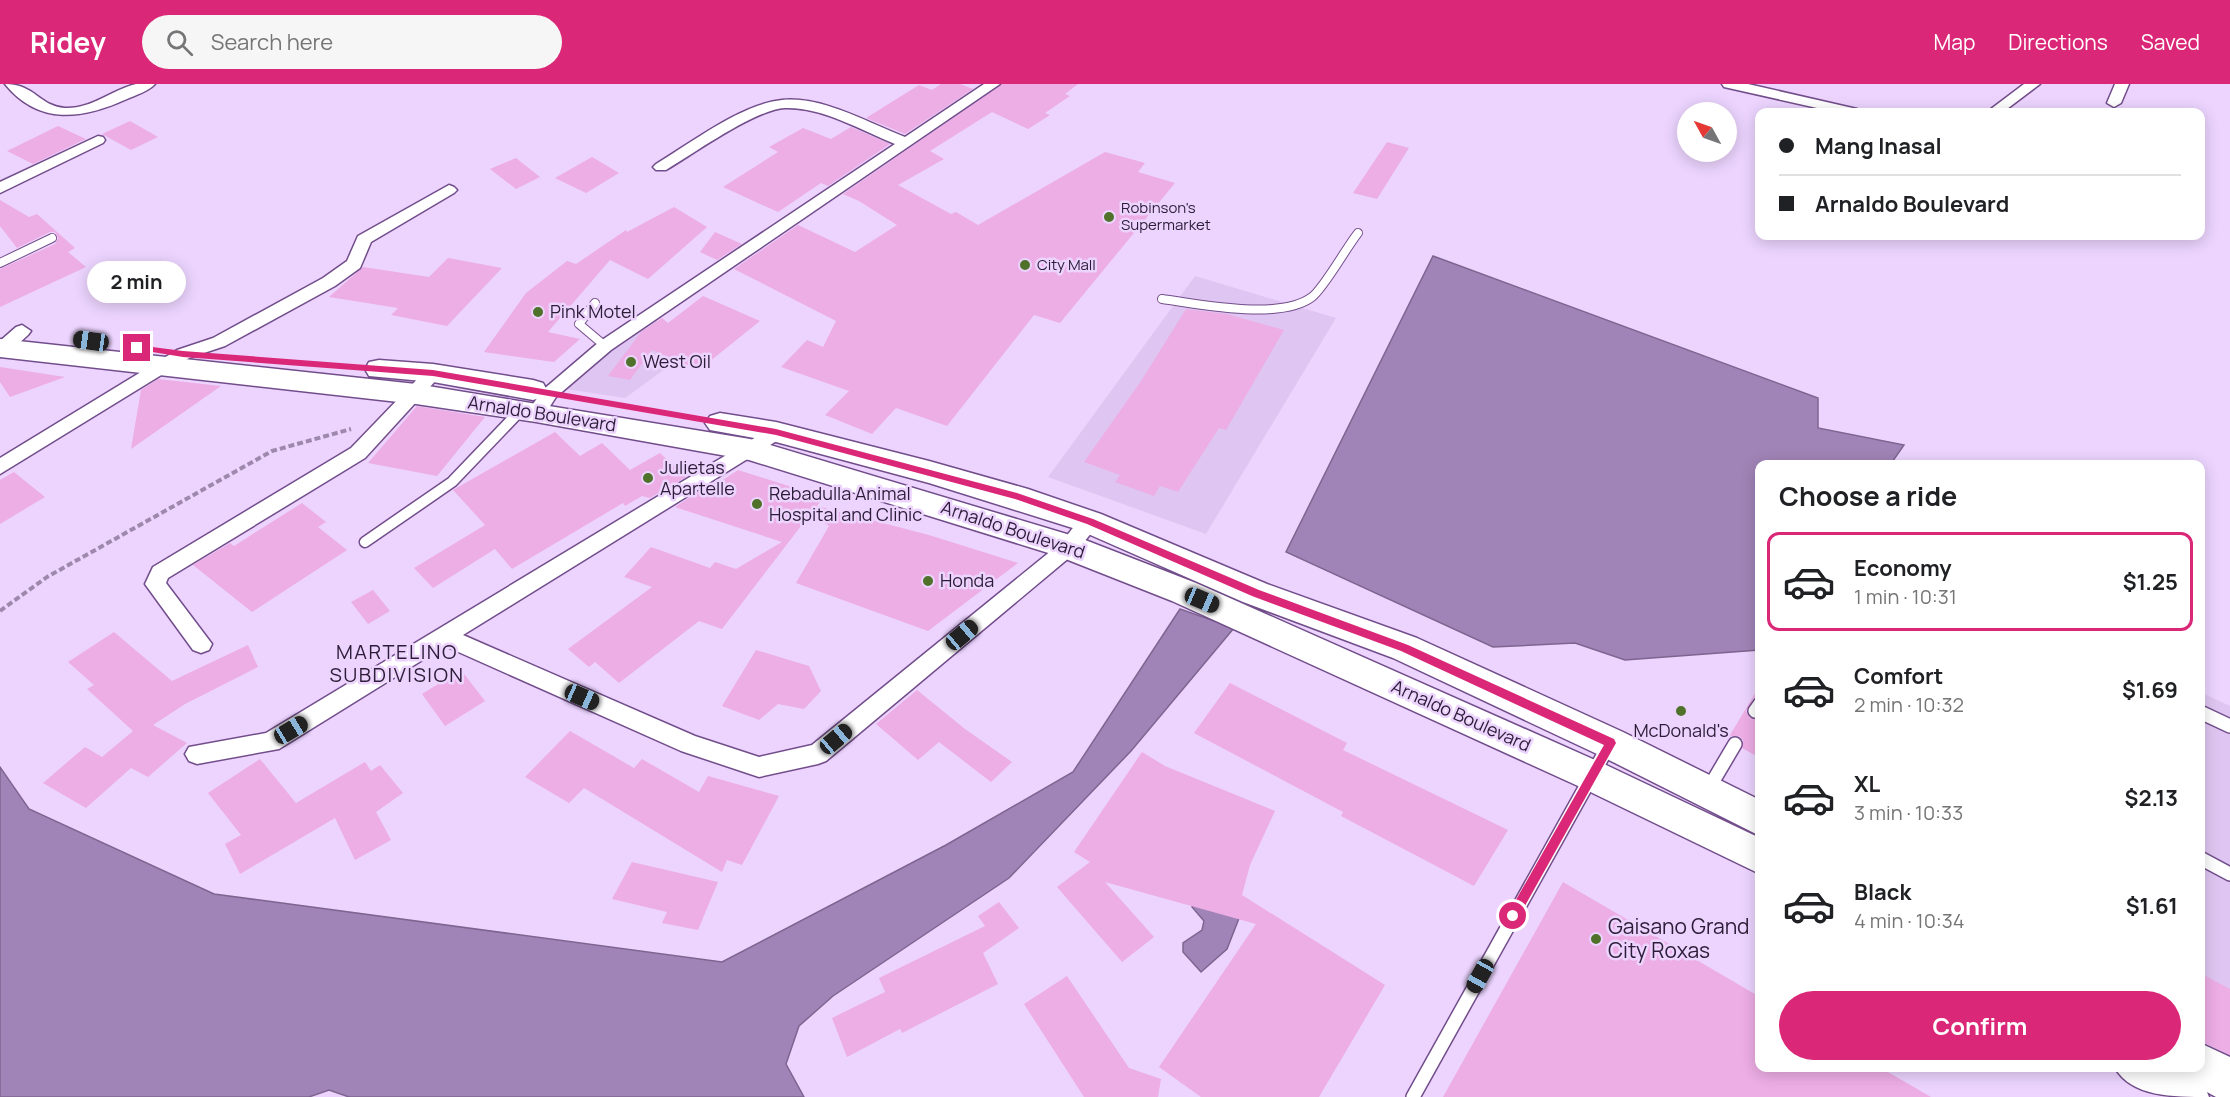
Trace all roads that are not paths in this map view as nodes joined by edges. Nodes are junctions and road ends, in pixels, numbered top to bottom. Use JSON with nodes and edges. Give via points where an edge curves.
{"nodes":[{"id":1,"x":12,"y":84,"type":"edge"},
{"id":2,"x":148,"y":84,"type":"edge"},
{"id":3,"x":993,"y":84,"type":"edge"},
{"id":4,"x":1729,"y":84,"type":"edge"},
{"id":5,"x":2032,"y":84,"type":"edge"},
{"id":6,"x":2122,"y":84,"type":"edge"},
{"id":7,"x":2114,"y":104,"type":"dead end"},
{"id":8,"x":1834,"y":108,"type":"edge"},
{"id":9,"x":1999,"y":108,"type":"edge"},
{"id":10,"x":98,"y":140,"type":"dead end"},
{"id":11,"x":907,"y":143,"type":"junction"},
{"id":12,"x":661,"y":167,"type":"dead end"},
{"id":13,"x":0,"y":188,"type":"edge"},
{"id":14,"x":449,"y":190,"type":"dead end"},
{"id":15,"x":1358,"y":233,"type":"dead end"},
{"id":16,"x":52,"y":238,"type":"dead end"},
{"id":17,"x":0,"y":263,"type":"edge"},
{"id":18,"x":1162,"y":299,"type":"dead end"},
{"id":19,"x":595,"y":303,"type":"dead end"},
{"id":20,"x":5,"y":341,"type":"edge"},
{"id":21,"x":605,"y":346,"type":"junction"},
{"id":22,"x":174,"y":361,"type":"junction"},
{"id":23,"x":425,"y":384,"type":"junction"},
{"id":24,"x":535,"y":405,"type":"junction"},
{"id":25,"x":776,"y":432,"type":"junction"},
{"id":26,"x":750,"y":450,"type":"junction"},
{"id":27,"x":0,"y":467,"type":"edge"},
{"id":28,"x":1090,"y":522,"type":"junction"},
{"id":29,"x":365,"y":542,"type":"dead end"},
{"id":30,"x":1069,"y":547,"type":"junction"},
{"id":31,"x":445,"y":637,"type":"junction"},
{"id":32,"x":201,"y":644,"type":"dead end"},
{"id":33,"x":2205,"y":714,"type":"edge"},
{"id":34,"x":2230,"y":726,"type":"edge"},
{"id":35,"x":1610,"y":743,"type":"junction"},
{"id":36,"x":1735,"y":744,"type":"dead end"},
{"id":37,"x":196,"y":754,"type":"dead end"},
{"id":38,"x":1591,"y":775,"type":"junction"},
{"id":39,"x":1706,"y":792,"type":"junction"},
{"id":40,"x":1755,"y":816,"type":"edge"},
{"id":41,"x":1755,"y":855,"type":"edge"},
{"id":42,"x":2205,"y":861,"type":"edge"},
{"id":43,"x":2230,"y":874,"type":"edge"},
{"id":44,"x":2205,"y":1067,"type":"edge"},
{"id":45,"x":2144,"y":1072,"type":"edge"},
{"id":46,"x":2230,"y":1081,"type":"edge"},
{"id":47,"x":1413,"y":1097,"type":"edge"},
{"id":48,"x":2187,"y":1097,"type":"edge"}],
"edges":[{"from":1,"to":2,"type":"street","via":[[57,112],[82,110]]},
{"from":3,"to":11,"type":"street"},
{"from":4,"to":8,"type":"street"},
{"from":5,"to":9,"type":"street"},
{"from":6,"to":7,"type":"street"},
{"from":10,"to":13,"type":"street"},
{"from":11,"to":12,"type":"street","via":[[813,108],[782,103]]},
{"from":11,"to":21,"type":"street"},
{"from":14,"to":22,"type":"street","via":[[364,239],[354,264],[329,282],[219,342]]},
{"from":15,"to":18,"type":"lane","via":[[1310,298],[1288,307],[1251,308]]},
{"from":16,"to":17,"type":"lane"},
{"from":19,"to":21,"type":"lane","via":[[579,324]]},
{"from":20,"to":22,"type":"highway","name":"Arnaldo Boulevard"},
{"from":21,"to":24,"type":"street"},
{"from":22,"to":23,"type":"highway","name":"Arnaldo Boulevard"},
{"from":22,"to":27,"type":"street"},
{"from":23,"to":24,"type":"highway","name":"Arnaldo Boulevard"},
{"from":23,"to":32,"type":"street","via":[[358,453],[160,573],[155,584]]},
{"from":24,"to":25,"type":"highway","name":"Arnaldo Boulevard"},
{"from":24,"to":26,"type":"highway","name":"Arnaldo Boulevard"},
{"from":24,"to":29,"type":"lane","via":[[452,482]]},
{"from":25,"to":26,"type":"street"},
{"from":25,"to":28,"type":"highway","name":"Arnaldo Boulevard","via":[[1017,497]]},
{"from":26,"to":30,"type":"highway","name":"Arnaldo Boulevard"},
{"from":26,"to":31,"type":"street"},
{"from":28,"to":30,"type":"street"},
{"from":28,"to":35,"type":"highway","name":"Arnaldo Boulevard","via":[[1255,593],[1405,648]]},
{"from":30,"to":31,"type":"street","via":[[818,754],[759,767],[689,744]]},
{"from":30,"to":38,"type":"highway","name":"Arnaldo Boulevard","via":[[1237,614]]},
{"from":31,"to":37,"type":"street","via":[[272,742]]},
{"from":33,"to":34,"type":"lane"},
{"from":35,"to":38,"type":"lane"},
{"from":35,"to":39,"type":"highway","name":"Arnaldo Boulevard"},
{"from":36,"to":39,"type":"lane"},
{"from":38,"to":41,"type":"highway","name":"Arnaldo Boulevard"},
{"from":38,"to":47,"type":"lane"},
{"from":39,"to":40,"type":"highway","name":"Arnaldo Boulevard"},
{"from":42,"to":43,"type":"lane"},
{"from":44,"to":46,"type":"highway"},
{"from":45,"to":48,"type":"highway"}]}
